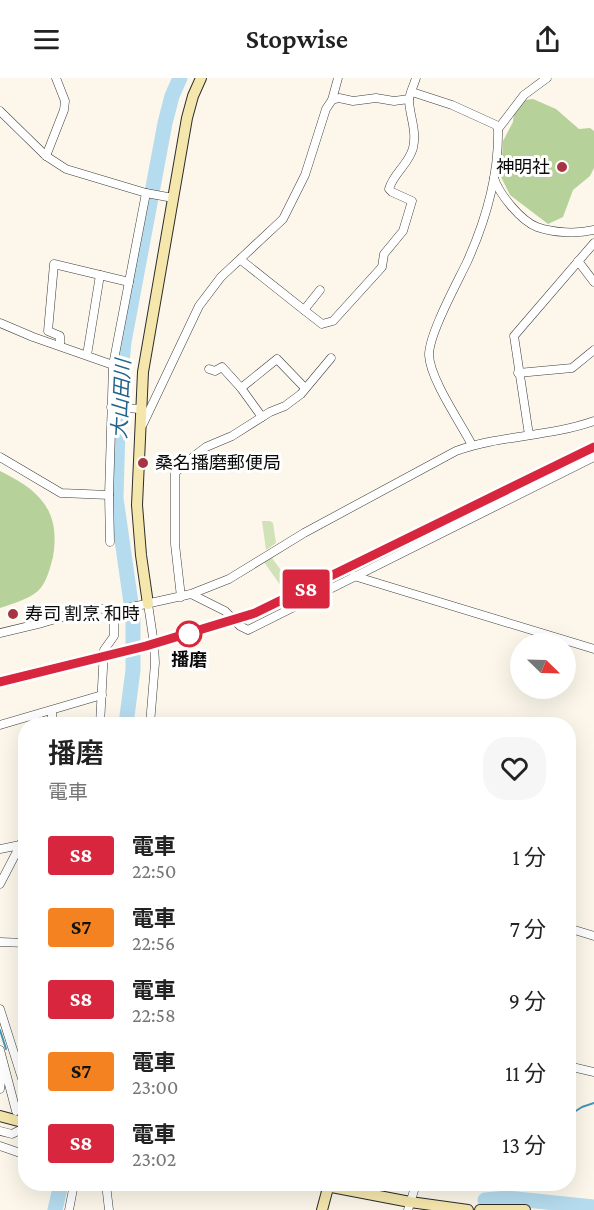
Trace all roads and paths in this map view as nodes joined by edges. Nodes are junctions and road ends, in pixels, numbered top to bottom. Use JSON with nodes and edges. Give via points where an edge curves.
{"nodes":[{"id":1,"x":201,"y":78,"type":"edge"},
{"id":2,"x":338,"y":78,"type":"edge"},
{"id":3,"x":416,"y":78,"type":"edge"},
{"id":4,"x":547,"y":78,"type":"edge"},
{"id":5,"x":58,"y":79,"type":"edge"},
{"id":6,"x":411,"y":95,"type":"junction"},
{"id":7,"x":332,"y":100,"type":"junction"},
{"id":8,"x":2,"y":117,"type":"edge"},
{"id":9,"x":498,"y":129,"type":"junction"},
{"id":10,"x":46,"y":156,"type":"junction"},
{"id":11,"x":494,"y":178,"type":"junction"},
{"id":12,"x":147,"y":193,"type":"junction"},
{"id":13,"x":171,"y":197,"type":"junction"},
{"id":14,"x":594,"y":230,"type":"edge"},
{"id":15,"x":594,"y":243,"type":"edge"},
{"id":16,"x":241,"y":260,"type":"junction"},
{"id":17,"x":578,"y":261,"type":"junction"},
{"id":18,"x":100,"y":275,"type":"junction"},
{"id":19,"x":129,"y":282,"type":"junction"},
{"id":20,"x":594,"y":282,"type":"edge"},
{"id":21,"x":320,"y":290,"type":"dead end"},
{"id":22,"x":303,"y":310,"type":"junction"},
{"id":23,"x":0,"y":323,"type":"edge"},
{"id":24,"x":60,"y":345,"type":"junction"},
{"id":25,"x":594,"y":350,"type":"edge"},
{"id":26,"x":87,"y":355,"type":"junction"},
{"id":27,"x":331,"y":358,"type":"dead end"},
{"id":28,"x":113,"y":365,"type":"junction"},
{"id":29,"x":209,"y":369,"type":"dead end"},
{"id":30,"x":518,"y":373,"type":"junction"},
{"id":31,"x":241,"y":388,"type":"junction"},
{"id":32,"x":304,"y":388,"type":"junction"},
{"id":33,"x":113,"y":407,"type":"junction"},
{"id":34,"x":137,"y":409,"type":"junction"},
{"id":35,"x":262,"y":417,"type":"junction"},
{"id":36,"x":594,"y":421,"type":"edge"},
{"id":37,"x":139,"y":430,"type":"junction"},
{"id":38,"x":528,"y":435,"type":"junction"},
{"id":39,"x":472,"y":445,"type":"junction"},
{"id":40,"x":0,"y":457,"type":"edge"},
{"id":41,"x":594,"y":457,"type":"edge"},
{"id":42,"x":109,"y":495,"type":"junction"},
{"id":43,"x":110,"y":542,"type":"dead end"},
{"id":44,"x":354,"y":576,"type":"junction"},
{"id":45,"x":191,"y":594,"type":"junction"},
{"id":46,"x":181,"y":597,"type":"junction"},
{"id":47,"x":146,"y":604,"type":"junction"},
{"id":48,"x":114,"y":610,"type":"junction"},
{"id":49,"x":0,"y":633,"type":"edge"},
{"id":50,"x":594,"y":649,"type":"edge"},
{"id":51,"x":102,"y":695,"type":"junction"},
{"id":52,"x":52,"y":711,"type":"junction"},
{"id":53,"x":30,"y":717,"type":"edge"},
{"id":54,"x":52,"y":717,"type":"edge"},
{"id":55,"x":100,"y":717,"type":"edge"},
{"id":56,"x":150,"y":717,"type":"edge"},
{"id":57,"x":18,"y":720,"type":"edge"},
{"id":58,"x":0,"y":725,"type":"edge"},
{"id":59,"x":18,"y":845,"type":"edge"},
{"id":60,"x":0,"y":849,"type":"edge"},
{"id":61,"x":18,"y":849,"type":"edge"},
{"id":62,"x":0,"y":884,"type":"edge"},
{"id":63,"x":576,"y":930,"type":"edge"},
{"id":64,"x":594,"y":936,"type":"edge"},
{"id":65,"x":0,"y":942,"type":"edge"},
{"id":66,"x":18,"y":943,"type":"edge"},
{"id":67,"x":0,"y":1009,"type":"edge"},
{"id":68,"x":14,"y":1053,"type":"junction"},
{"id":69,"x":1,"y":1057,"type":"edge"},
{"id":70,"x":18,"y":1066,"type":"edge"},
{"id":71,"x":576,"y":1068,"type":"edge"},
{"id":72,"x":594,"y":1072,"type":"edge"},
{"id":73,"x":0,"y":1089,"type":"edge"},
{"id":74,"x":16,"y":1111,"type":"dead end"},
{"id":75,"x":0,"y":1116,"type":"edge"},
{"id":76,"x":18,"y":1125,"type":"edge"},
{"id":77,"x":18,"y":1130,"type":"edge"},
{"id":78,"x":0,"y":1131,"type":"edge"},
{"id":79,"x":0,"y":1146,"type":"edge"},
{"id":80,"x":18,"y":1152,"type":"edge"},
{"id":81,"x":73,"y":1191,"type":"edge"},
{"id":82,"x":107,"y":1191,"type":"edge"},
{"id":83,"x":327,"y":1191,"type":"edge"},
{"id":84,"x":351,"y":1191,"type":"edge"},
{"id":85,"x":414,"y":1191,"type":"edge"},
{"id":86,"x":409,"y":1206,"type":"edge"},
{"id":87,"x":69,"y":1210,"type":"edge"},
{"id":88,"x":109,"y":1210,"type":"edge"},
{"id":89,"x":322,"y":1210,"type":"edge"},
{"id":90,"x":468,"y":1210,"type":"edge"},
{"id":91,"x":480,"y":1210,"type":"edge"},
{"id":92,"x":525,"y":1210,"type":"edge"}],
"edges":[{"from":1,"to":13,"type":"street","via":[[187,118]]},
{"from":2,"to":7,"type":"street"},
{"from":3,"to":6,"type":"street"},
{"from":4,"to":9,"type":"street","via":[[524,95]]},
{"from":5,"to":10,"type":"street","via":[[65,101]]},
{"from":6,"to":7,"type":"street","via":[[394,101]]},
{"from":6,"to":9,"type":"street","via":[[452,105]]},
{"from":6,"to":22,"type":"street","via":[[415,140],[389,189],[412,201],[401,237],[384,254],[382,267],[333,321],[322,324]]},
{"from":7,"to":16,"type":"street","via":[[293,202],[283,219]]},
{"from":8,"to":10,"type":"street"},
{"from":9,"to":11,"type":"street"},
{"from":10,"to":12,"type":"street","via":[[66,169]]},
{"from":11,"to":14,"type":"street","via":[[504,198],[535,227],[571,232]]},
{"from":11,"to":39,"type":"street","via":[[476,241],[430,346],[437,381]]},
{"from":12,"to":13,"type":"street"},
{"from":12,"to":19,"type":"street"},
{"from":13,"to":34,"type":"street"},
{"from":15,"to":17,"type":"street"},
{"from":16,"to":22,"type":"street"},
{"from":16,"to":37,"type":"street","via":[[221,277],[199,306]]},
{"from":17,"to":20,"type":"street"},
{"from":17,"to":30,"type":"street","via":[[514,336]]},
{"from":18,"to":19,"type":"street"},
{"from":18,"to":24,"type":"street","via":[[54,264],[48,331],[60,336]]},
{"from":18,"to":26,"type":"street"},
{"from":19,"to":28,"type":"street"},
{"from":21,"to":22,"type":"street"},
{"from":23,"to":24,"type":"street"},
{"from":24,"to":26,"type":"street"},
{"from":25,"to":30,"type":"street","via":[[572,368]]},
{"from":26,"to":28,"type":"street"},
{"from":27,"to":32,"type":"street"},
{"from":28,"to":33,"type":"street"},
{"from":29,"to":31,"type":"street","via":[[222,367]]},
{"from":30,"to":38,"type":"street"},
{"from":31,"to":32,"type":"street","via":[[277,359]]},
{"from":31,"to":35,"type":"street"},
{"from":32,"to":35,"type":"street","via":[[285,406]]},
{"from":33,"to":34,"type":"street"},
{"from":33,"to":42,"type":"street"},
{"from":34,"to":37,"type":"street"},
{"from":35,"to":46,"type":"street","via":[[206,447],[176,473],[175,544]]},
{"from":36,"to":38,"type":"street"},
{"from":37,"to":47,"type":"street","via":[[137,505]]},
{"from":38,"to":39,"type":"street"},
{"from":39,"to":45,"type":"street","via":[[304,533],[229,579]]},
{"from":40,"to":42,"type":"street","via":[[61,493]]},
{"from":41,"to":44,"type":"street"},
{"from":42,"to":43,"type":"street"},
{"from":44,"to":45,"type":"street","via":[[248,630],[225,611]]},
{"from":44,"to":50,"type":"street"},
{"from":45,"to":46,"type":"street"},
{"from":46,"to":47,"type":"street"},
{"from":47,"to":48,"type":"street"},
{"from":47,"to":56,"type":"street","via":[[155,653]]},
{"from":48,"to":49,"type":"street","via":[[94,608]]},
{"from":48,"to":51,"type":"street","via":[[114,636],[104,650]]},
{"from":51,"to":52,"type":"street"},
{"from":51,"to":55,"type":"street"},
{"from":52,"to":53,"type":"street"},
{"from":52,"to":54,"type":"street"},
{"from":57,"to":58,"type":"street"},
{"from":59,"to":60,"type":"street"},
{"from":61,"to":62,"type":"street"},
{"from":63,"to":64,"type":"street"},
{"from":65,"to":66,"type":"street"},
{"from":67,"to":68,"type":"street"},
{"from":68,"to":69,"type":"street"},
{"from":68,"to":70,"type":"street"},
{"from":69,"to":73,"type":"street"},
{"from":69,"to":74,"type":"street"},
{"from":71,"to":72,"type":"street"},
{"from":75,"to":76,"type":"street"},
{"from":77,"to":78,"type":"street","via":[[12,1134]]},
{"from":79,"to":80,"type":"street"},
{"from":81,"to":87,"type":"street"},
{"from":82,"to":88,"type":"street"},
{"from":83,"to":89,"type":"street"},
{"from":84,"to":86,"type":"street"},
{"from":85,"to":86,"type":"street"},
{"from":86,"to":90,"type":"street"},
{"from":91,"to":92,"type":"street"}]}
